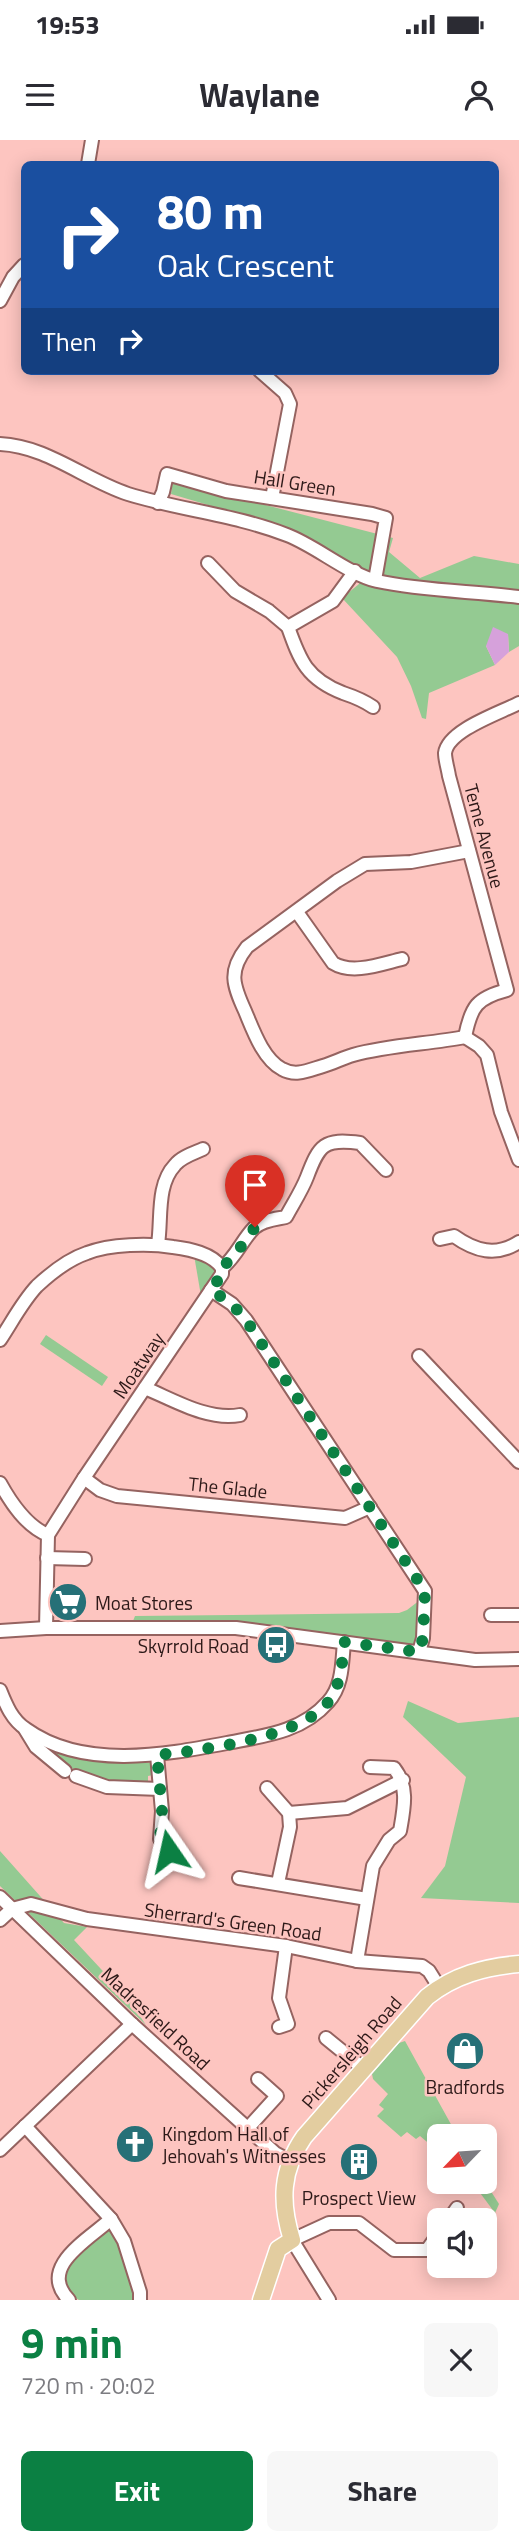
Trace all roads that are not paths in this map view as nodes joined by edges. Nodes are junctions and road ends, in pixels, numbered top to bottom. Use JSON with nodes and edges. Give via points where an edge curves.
{"nodes":[{"id":1,"x":92,"y":140,"type":"edge"},
{"id":2,"x":89,"y":161,"type":"edge"},
{"id":3,"x":21,"y":268,"type":"edge"},
{"id":4,"x":0,"y":301,"type":"edge"},
{"id":5,"x":265,"y":375,"type":"edge"},
{"id":6,"x":0,"y":443,"type":"edge"},
{"id":7,"x":272,"y":498,"type":"junction"},
{"id":8,"x":158,"y":503,"type":"junction"},
{"id":9,"x":208,"y":563,"type":"dead end"},
{"id":10,"x":355,"y":571,"type":"junction"},
{"id":11,"x":375,"y":580,"type":"junction"},
{"id":12,"x":519,"y":597,"type":"edge"},
{"id":13,"x":288,"y":627,"type":"junction"},
{"id":14,"x":519,"y":703,"type":"edge"},
{"id":15,"x":373,"y":707,"type":"dead end"},
{"id":16,"x":469,"y":851,"type":"junction"},
{"id":17,"x":297,"y":912,"type":"junction"},
{"id":18,"x":402,"y":959,"type":"dead end"},
{"id":19,"x":513,"y":988,"type":"edge"},
{"id":20,"x":465,"y":1037,"type":"junction"},
{"id":21,"x":203,"y":1149,"type":"dead end"},
{"id":22,"x":519,"y":1160,"type":"edge"},
{"id":23,"x":386,"y":1170,"type":"dead end"},
{"id":24,"x":440,"y":1239,"type":"dead end"},
{"id":25,"x":519,"y":1242,"type":"edge"},
{"id":26,"x":158,"y":1244,"type":"junction"},
{"id":27,"x":222,"y":1268,"type":"junction"},
{"id":28,"x":211,"y":1290,"type":"junction"},
{"id":29,"x":0,"y":1340,"type":"edge"},
{"id":30,"x":419,"y":1356,"type":"dead end"},
{"id":31,"x":145,"y":1388,"type":"junction"},
{"id":32,"x":240,"y":1415,"type":"dead end"},
{"id":33,"x":519,"y":1462,"type":"edge"},
{"id":34,"x":84,"y":1478,"type":"junction"},
{"id":35,"x":0,"y":1483,"type":"edge"},
{"id":36,"x":370,"y":1507,"type":"junction"},
{"id":37,"x":48,"y":1535,"type":"junction"},
{"id":38,"x":47,"y":1558,"type":"junction"},
{"id":39,"x":85,"y":1559,"type":"dead end"},
{"id":40,"x":491,"y":1615,"type":"dead end"},
{"id":41,"x":519,"y":1615,"type":"edge"},
{"id":42,"x":46,"y":1628,"type":"junction"},
{"id":43,"x":0,"y":1631,"type":"edge"},
{"id":44,"x":344,"y":1642,"type":"junction"},
{"id":45,"x":419,"y":1652,"type":"junction"},
{"id":46,"x":519,"y":1659,"type":"edge"},
{"id":47,"x":0,"y":1690,"type":"edge"},
{"id":48,"x":24,"y":1728,"type":"junction"},
{"id":49,"x":157,"y":1755,"type":"junction"},
{"id":50,"x":370,"y":1767,"type":"dead end"},
{"id":51,"x":403,"y":1780,"type":"junction"},
{"id":52,"x":267,"y":1787,"type":"dead end"},
{"id":53,"x":160,"y":1789,"type":"junction"},
{"id":54,"x":289,"y":1813,"type":"junction"},
{"id":55,"x":169,"y":1851,"type":"dead end"},
{"id":56,"x":239,"y":1878,"type":"dead end"},
{"id":57,"x":278,"y":1883,"type":"junction"},
{"id":58,"x":0,"y":1897,"type":"edge"},
{"id":59,"x":367,"y":1899,"type":"junction"},
{"id":60,"x":12,"y":1909,"type":"junction"},
{"id":61,"x":0,"y":1920,"type":"edge"},
{"id":62,"x":286,"y":1946,"type":"junction"},
{"id":63,"x":357,"y":1961,"type":"junction"},
{"id":64,"x":519,"y":1964,"type":"edge"},
{"id":65,"x":439,"y":1987,"type":"junction"},
{"id":66,"x":132,"y":2024,"type":"junction"},
{"id":67,"x":279,"y":2026,"type":"dead end"},
{"id":68,"x":326,"y":2038,"type":"dead end"},
{"id":69,"x":364,"y":2069,"type":"junction"},
{"id":70,"x":258,"y":2079,"type":"dead end"},
{"id":71,"x":24,"y":2126,"type":"junction"},
{"id":72,"x":248,"y":2128,"type":"junction"},
{"id":73,"x":0,"y":2150,"type":"edge"},
{"id":74,"x":290,"y":2161,"type":"junction"},
{"id":75,"x":111,"y":2219,"type":"junction"},
{"id":76,"x":292,"y":2240,"type":"junction"},
{"id":77,"x":427,"y":2250,"type":"edge"},
{"id":78,"x":69,"y":2300,"type":"edge"},
{"id":79,"x":140,"y":2300,"type":"edge"},
{"id":80,"x":261,"y":2300,"type":"edge"},
{"id":81,"x":329,"y":2300,"type":"edge"}],
"edges":[{"from":1,"to":2,"type":"street"},
{"from":3,"to":4,"type":"street"},
{"from":5,"to":7,"type":"street","via":[[290,404]]},
{"from":6,"to":8,"type":"street","via":[[31,450]]},
{"from":7,"to":8,"type":"street","name":"Hall Green","via":[[167,474]]},
{"from":7,"to":11,"type":"street","name":"Hall Green","via":[[386,518]]},
{"from":8,"to":10,"type":"street","via":[[198,509],[288,535]]},
{"from":9,"to":13,"type":"street","via":[[235,591]]},
{"from":10,"to":11,"type":"street"},
{"from":10,"to":13,"type":"street","via":[[333,601]]},
{"from":11,"to":12,"type":"street"},
{"from":13,"to":15,"type":"street","via":[[298,656],[314,677],[327,686],[364,693]]},
{"from":14,"to":16,"type":"street","name":"Teme Avenue","via":[[467,727],[453,737],[445,751]]},
{"from":16,"to":17,"type":"street","via":[[411,862],[365,864]]},
{"from":16,"to":19,"type":"street","name":"Teme Avenue"},
{"from":17,"to":18,"type":"street","via":[[342,969]]},
{"from":17,"to":20,"type":"street","via":[[247,947],[233,974],[240,1000],[268,1057],[283,1070],[302,1073],[353,1055]]},
{"from":19,"to":20,"type":"street","name":"Teme Avenue","via":[[478,1001]]},
{"from":20,"to":22,"type":"street","via":[[487,1055]]},
{"from":21,"to":26,"type":"street","via":[[176,1164],[166,1178]]},
{"from":23,"to":27,"type":"street","name":"Moatway","via":[[360,1143],[338,1141],[321,1148],[286,1217],[255,1227]]},
{"from":24,"to":25,"type":"street","via":[[455,1230],[471,1248],[488,1252],[509,1249]]},
{"from":26,"to":27,"type":"street","via":[[211,1257]]},
{"from":26,"to":29,"type":"street","via":[[87,1252],[55,1271],[36,1288]]},
{"from":27,"to":28,"type":"street","name":"Moatway"},
{"from":28,"to":31,"type":"street","name":"Moatway"},
{"from":28,"to":36,"type":"street","via":[[246,1320]]},
{"from":30,"to":33,"type":"street"},
{"from":31,"to":32,"type":"street","via":[[211,1415]]},
{"from":31,"to":34,"type":"street","name":"Moatway"},
{"from":34,"to":36,"type":"street","name":"The Glade","via":[[117,1496],[345,1518]]},
{"from":34,"to":37,"type":"street","name":"Moatway"},
{"from":35,"to":37,"type":"street","via":[[19,1513]]},
{"from":36,"to":45,"type":"street","via":[[425,1591]]},
{"from":37,"to":38,"type":"street","name":"Moatway"},
{"from":38,"to":39,"type":"street"},
{"from":38,"to":42,"type":"street","name":"Moatway"},
{"from":40,"to":41,"type":"street"},
{"from":42,"to":43,"type":"street"},
{"from":42,"to":44,"type":"street","via":[[236,1628]]},
{"from":44,"to":45,"type":"street"},
{"from":44,"to":49,"type":"street","via":[[341,1678],[330,1700],[308,1720],[289,1730]]},
{"from":45,"to":46,"type":"street","via":[[475,1660]]},
{"from":47,"to":48,"type":"street","via":[[9,1712]]},
{"from":48,"to":49,"type":"street","via":[[77,1751]]},
{"from":48,"to":53,"type":"street","via":[[36,1747],[71,1774],[107,1787]]},
{"from":49,"to":53,"type":"street"},
{"from":50,"to":51,"type":"street","via":[[394,1768]]},
{"from":51,"to":54,"type":"street","via":[[347,1808]]},
{"from":51,"to":59,"type":"street","via":[[400,1831],[373,1866]]},
{"from":52,"to":54,"type":"street"},
{"from":53,"to":55,"type":"street","via":[[154,1840]]},
{"from":54,"to":57,"type":"street"},
{"from":56,"to":57,"type":"street"},
{"from":57,"to":59,"type":"street"},
{"from":58,"to":60,"type":"street","name":"Madresfield Road"},
{"from":59,"to":63,"type":"street"},
{"from":60,"to":61,"type":"street"},
{"from":60,"to":62,"type":"street","name":"Sherrard's Green Road","via":[[31,1904],[87,1919]]},
{"from":60,"to":66,"type":"street","name":"Madresfield Road"},
{"from":62,"to":63,"type":"street","name":"Sherrard's Green Road"},
{"from":62,"to":67,"type":"street","via":[[279,1998],[288,2024]]},
{"from":63,"to":65,"type":"street","name":"Sherrard's Green Road","via":[[422,1966]]},
{"from":64,"to":65,"type":"main road","name":"Pickersleigh Road","via":[[475,1972]]},
{"from":65,"to":69,"type":"main road","name":"Pickersleigh Road"},
{"from":66,"to":71,"type":"street"},
{"from":66,"to":72,"type":"street","name":"Madresfield Road"},
{"from":68,"to":69,"type":"street"},
{"from":69,"to":74,"type":"main road","name":"Pickersleigh Road","via":[[304,2137]]},
{"from":70,"to":72,"type":"street","via":[[277,2096]]},
{"from":71,"to":73,"type":"street"},
{"from":71,"to":75,"type":"street"},
{"from":72,"to":74,"type":"street","name":"Madresfield Road"},
{"from":74,"to":76,"type":"main road","name":"Pickersleigh Road","via":[[284,2191]]},
{"from":75,"to":78,"type":"street","via":[[61,2263],[56,2278]]},
{"from":75,"to":79,"type":"street","via":[[124,2241]]},
{"from":76,"to":77,"type":"street","via":[[329,2223],[359,2223],[394,2250]]},
{"from":76,"to":80,"type":"main road","via":[[278,2249]]},
{"from":76,"to":81,"type":"street"}]}
